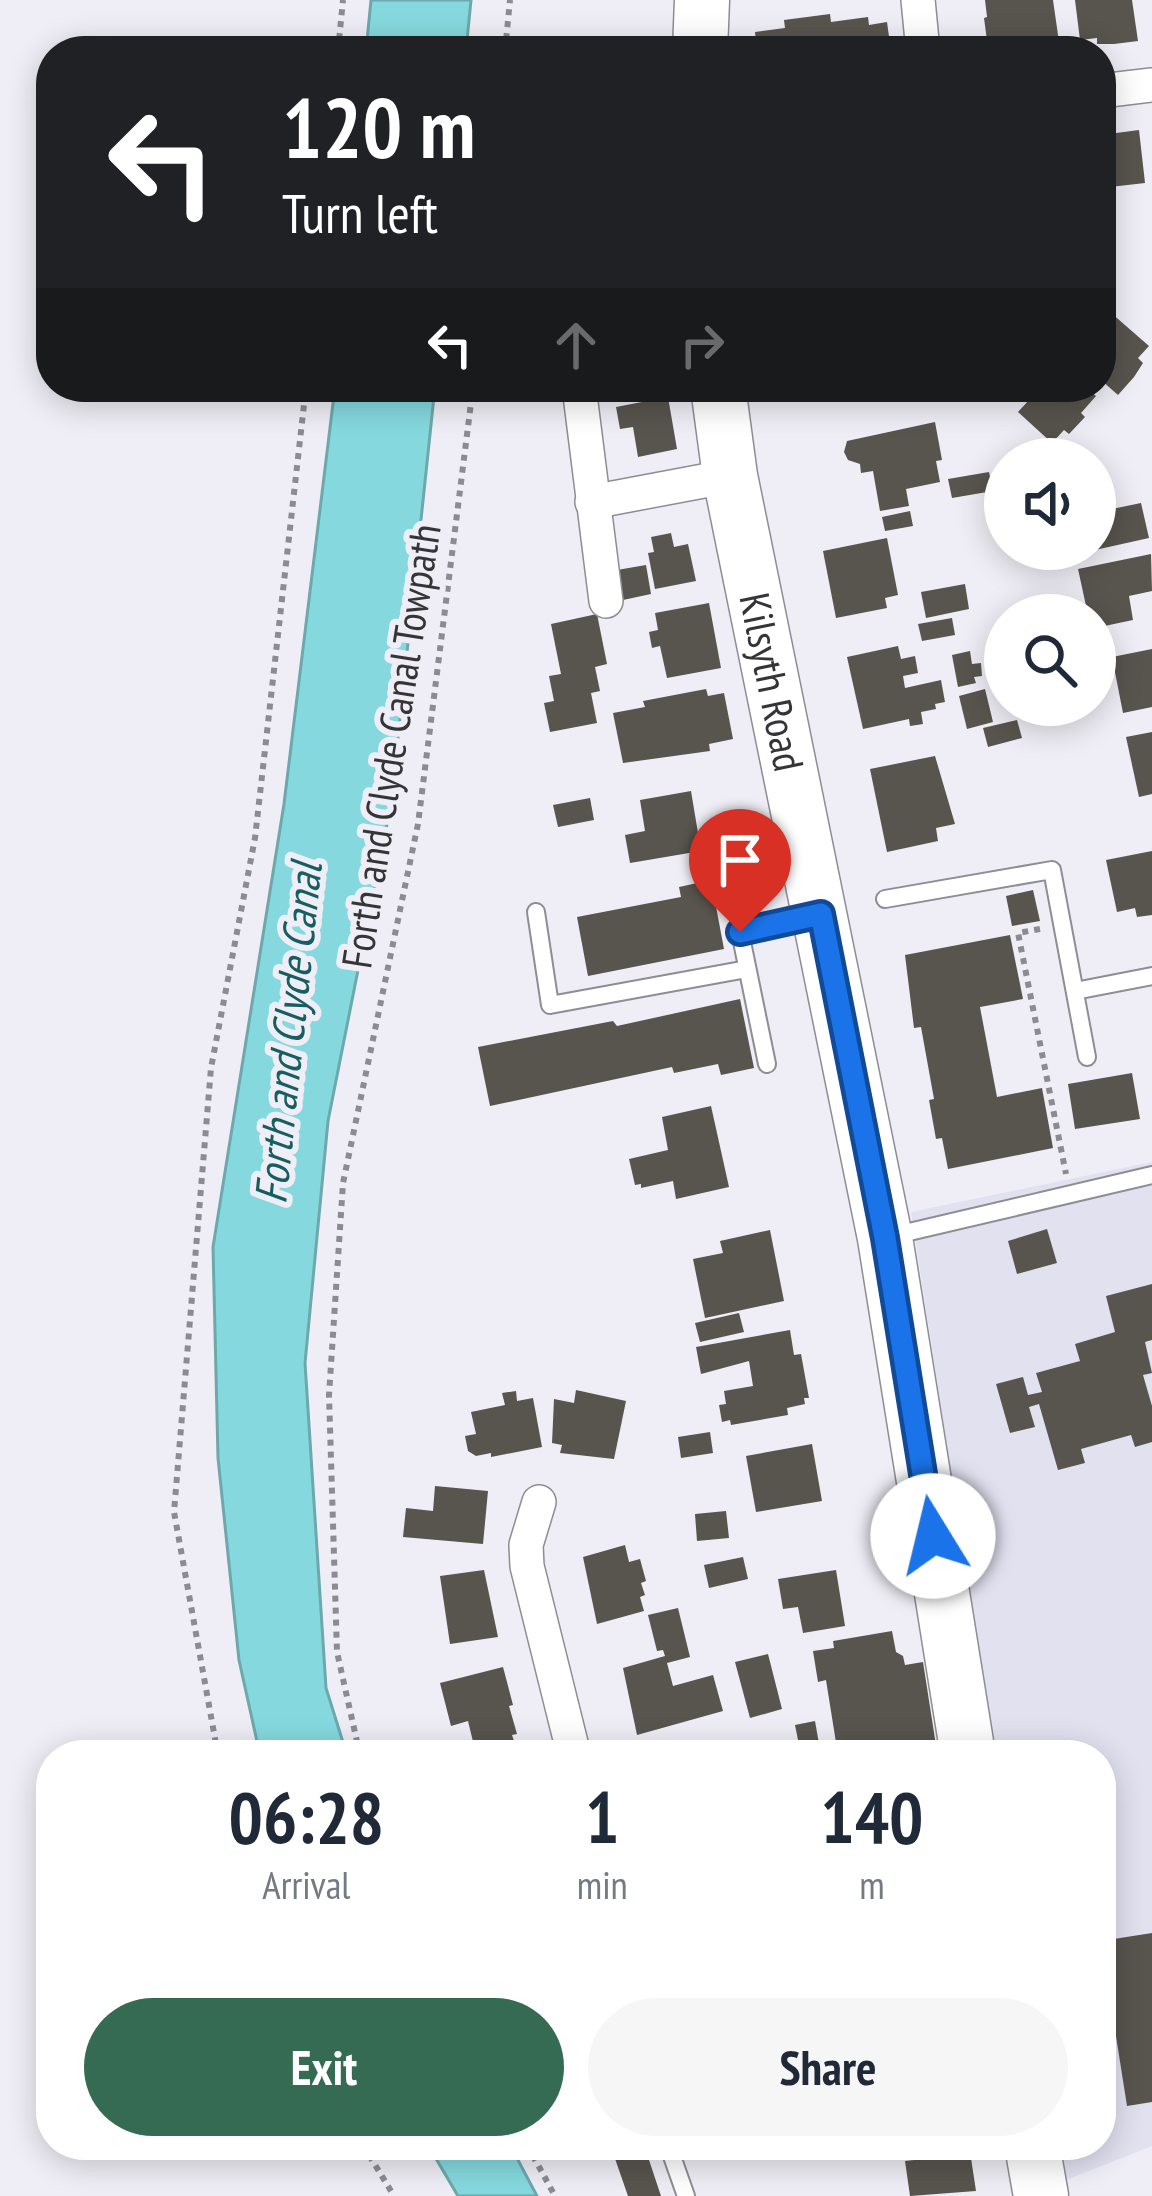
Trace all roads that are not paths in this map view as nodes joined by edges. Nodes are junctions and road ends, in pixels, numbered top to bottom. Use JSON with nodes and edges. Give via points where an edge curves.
{"nodes":[{"id":1,"x":702,"y":0,"type":"edge"},
{"id":2,"x":918,"y":0,"type":"edge"},
{"id":3,"x":701,"y":36,"type":"edge"},
{"id":4,"x":922,"y":36,"type":"edge"},
{"id":5,"x":1152,"y":85,"type":"edge"},
{"id":6,"x":1116,"y":89,"type":"edge"},
{"id":7,"x":581,"y":402,"type":"edge"},
{"id":8,"x":720,"y":402,"type":"edge"},
{"id":9,"x":730,"y":476,"type":"junction"},
{"id":10,"x":592,"y":502,"type":"junction"},
{"id":11,"x":606,"y":601,"type":"dead end"},
{"id":12,"x":885,"y":899,"type":"dead end"},
{"id":13,"x":536,"y":911,"type":"dead end"},
{"id":14,"x":821,"y":914,"type":"junction"},
{"id":15,"x":747,"y":969,"type":"junction"},
{"id":16,"x":1152,"y":976,"type":"edge"},
{"id":17,"x":1075,"y":992,"type":"junction"},
{"id":18,"x":1087,"y":1057,"type":"dead end"},
{"id":19,"x":767,"y":1064,"type":"dead end"},
{"id":20,"x":1152,"y":1175,"type":"edge"},
{"id":21,"x":885,"y":1238,"type":"junction"},
{"id":22,"x":539,"y":1502,"type":"dead end"},
{"id":23,"x":570,"y":1740,"type":"edge"},
{"id":24,"x":966,"y":1740,"type":"edge"},
{"id":25,"x":673,"y":2160,"type":"edge"},
{"id":26,"x":1035,"y":2160,"type":"edge"},
{"id":27,"x":686,"y":2196,"type":"edge"},
{"id":28,"x":1041,"y":2196,"type":"edge"}],
"edges":[{"from":1,"to":3,"type":"main road"},
{"from":2,"to":4,"type":"street"},
{"from":5,"to":6,"type":"street"},
{"from":7,"to":10,"type":"street"},
{"from":8,"to":9,"type":"main road","name":"Kilsyth Road"},
{"from":9,"to":10,"type":"street"},
{"from":9,"to":14,"type":"main road","name":"Kilsyth Road"},
{"from":10,"to":11,"type":"street"},
{"from":12,"to":17,"type":"lane","via":[[1052,870]]},
{"from":13,"to":15,"type":"lane","via":[[550,1006]]},
{"from":14,"to":15,"type":"lane","via":[[740,932]]},
{"from":14,"to":21,"type":"main road","name":"Kilsyth Road"},
{"from":15,"to":19,"type":"lane"},
{"from":16,"to":17,"type":"lane"},
{"from":17,"to":18,"type":"lane"},
{"from":20,"to":21,"type":"lane"},
{"from":21,"to":24,"type":"main road","name":"Kilsyth Road"},
{"from":22,"to":23,"type":"street","via":[[526,1566]]},
{"from":25,"to":27,"type":"lane"},
{"from":26,"to":28,"type":"main road"}]}
